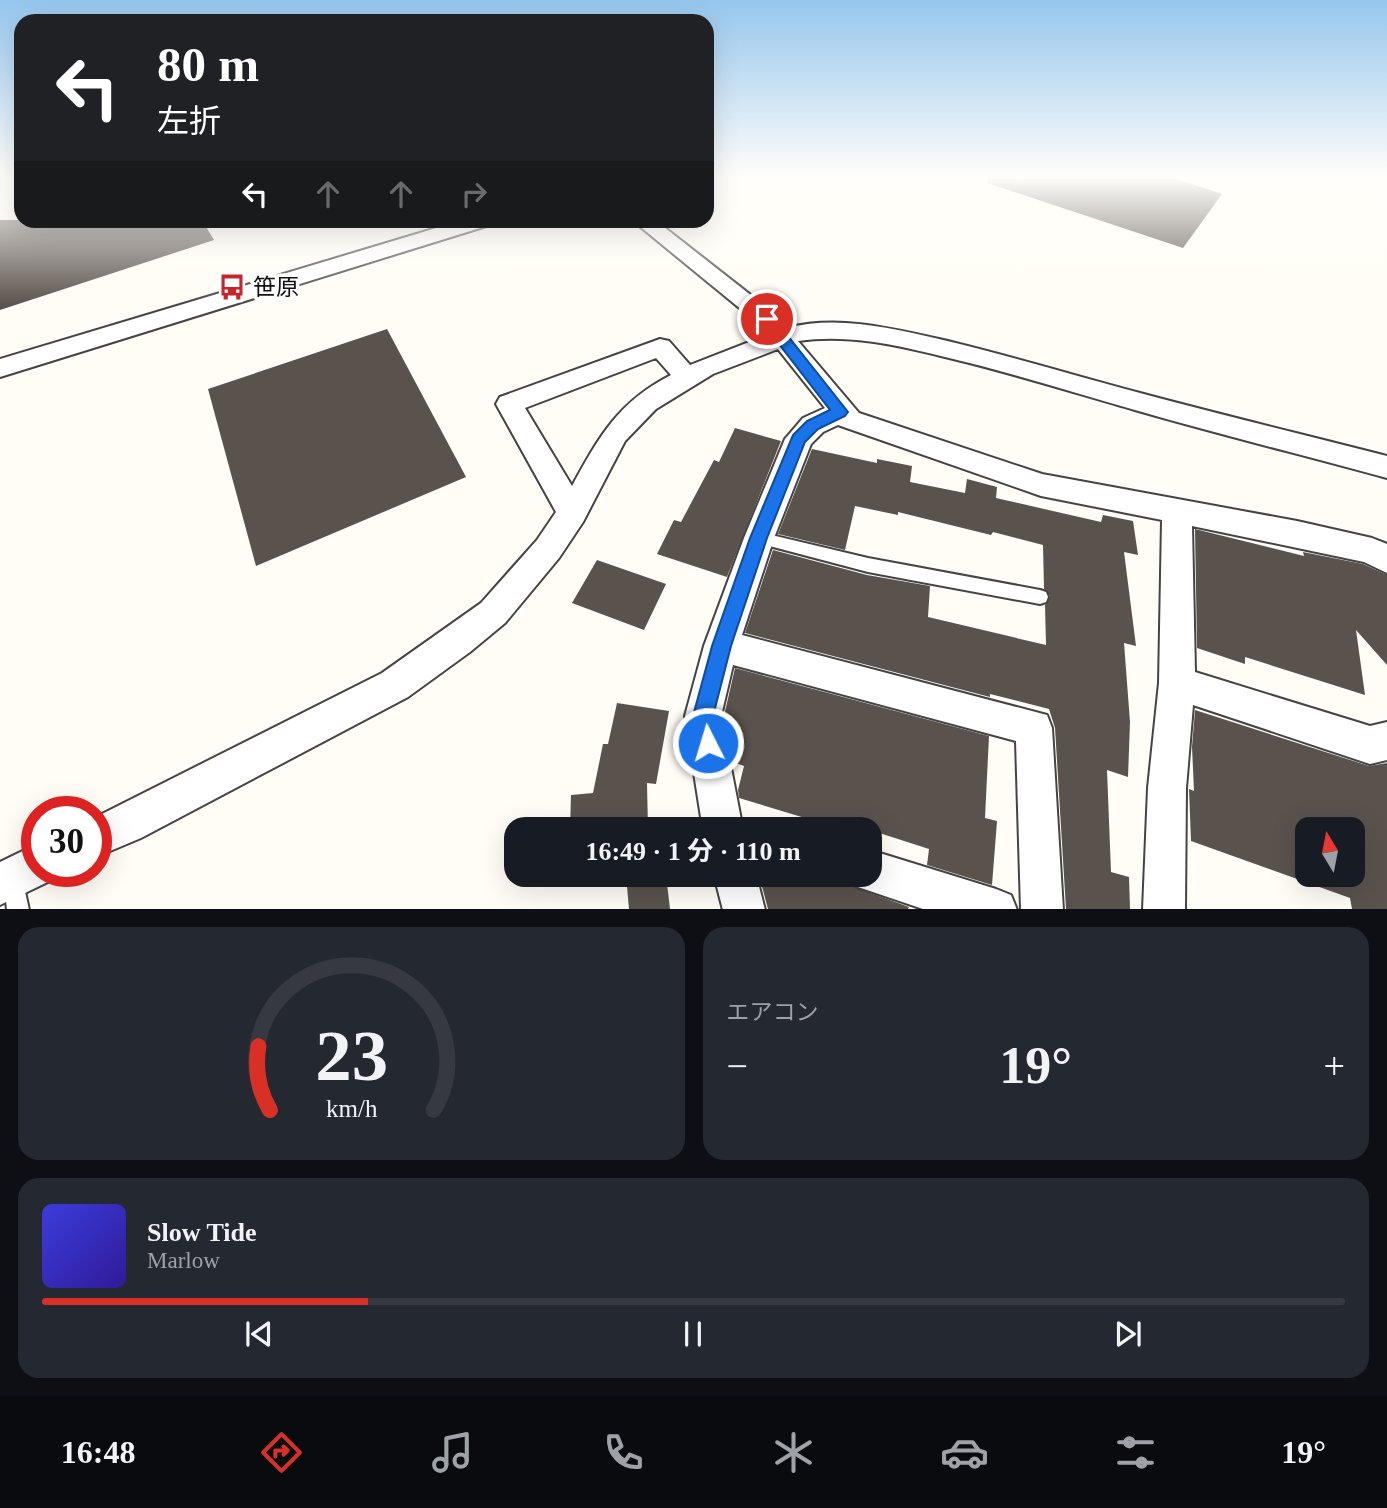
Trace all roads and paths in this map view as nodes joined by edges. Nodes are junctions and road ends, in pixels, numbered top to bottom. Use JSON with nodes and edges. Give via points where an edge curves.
{"nodes":[{"id":1,"x":460,"y":228,"type":"edge"},
{"id":2,"x":652,"y":228,"type":"edge"},
{"id":3,"x":783,"y":337,"type":"junction"},
{"id":4,"x":0,"y":368,"type":"edge"},
{"id":5,"x":687,"y":377,"type":"junction"},
{"id":6,"x":840,"y":412,"type":"junction"},
{"id":7,"x":1387,"y":467,"type":"edge"},
{"id":8,"x":1177,"y":512,"type":"junction"},
{"id":9,"x":572,"y":513,"type":"junction"},
{"id":10,"x":758,"y":538,"type":"junction"},
{"id":11,"x":1387,"y":560,"type":"edge"},
{"id":12,"x":1040,"y":597,"type":"dead end"},
{"id":13,"x":721,"y":646,"type":"junction"},
{"id":14,"x":1177,"y":683,"type":"junction"},
{"id":15,"x":1387,"y":741,"type":"edge"},
{"id":16,"x":725,"y":817,"type":"edge"},
{"id":17,"x":112,"y":830,"type":"edge"},
{"id":18,"x":882,"y":875,"type":"edge"},
{"id":19,"x":738,"y":887,"type":"edge"},
{"id":20,"x":1168,"y":908,"type":"edge"},
{"id":21,"x":744,"y":909,"type":"edge"},
{"id":22,"x":996,"y":909,"type":"edge"},
{"id":23,"x":1042,"y":909,"type":"edge"}],
"edges":[{"from":1,"to":4,"type":"street"},
{"from":2,"to":3,"type":"street","via":[[767,319]]},
{"from":3,"to":5,"type":"street"},
{"from":3,"to":6,"type":"street"},
{"from":3,"to":7,"type":"street","via":[[822,330],[866,332],[916,342]]},
{"from":5,"to":9,"type":"street","via":[[647,402],[622,425]]},
{"from":5,"to":9,"type":"street","via":[[660,347],[509,404]]},
{"from":6,"to":8,"type":"street","via":[[868,428],[1041,485]]},
{"from":6,"to":10,"type":"street","via":[[813,425],[799,439]]},
{"from":8,"to":11,"type":"street","via":[[1371,551]]},
{"from":8,"to":14,"type":"street"},
{"from":9,"to":17,"type":"street","via":[[548,549],[493,612],[427,663],[395,685]]},
{"from":10,"to":12,"type":"lane","via":[[868,565]]},
{"from":10,"to":13,"type":"street"},
{"from":13,"to":16,"type":"street","via":[[703,716]]},
{"from":13,"to":23,"type":"street","via":[[1034,728]]},
{"from":14,"to":15,"type":"street","via":[[1370,745]]},
{"from":14,"to":20,"type":"street","via":[[1167,788]]},
{"from":18,"to":22,"type":"street"},
{"from":19,"to":21,"type":"street"}]}
